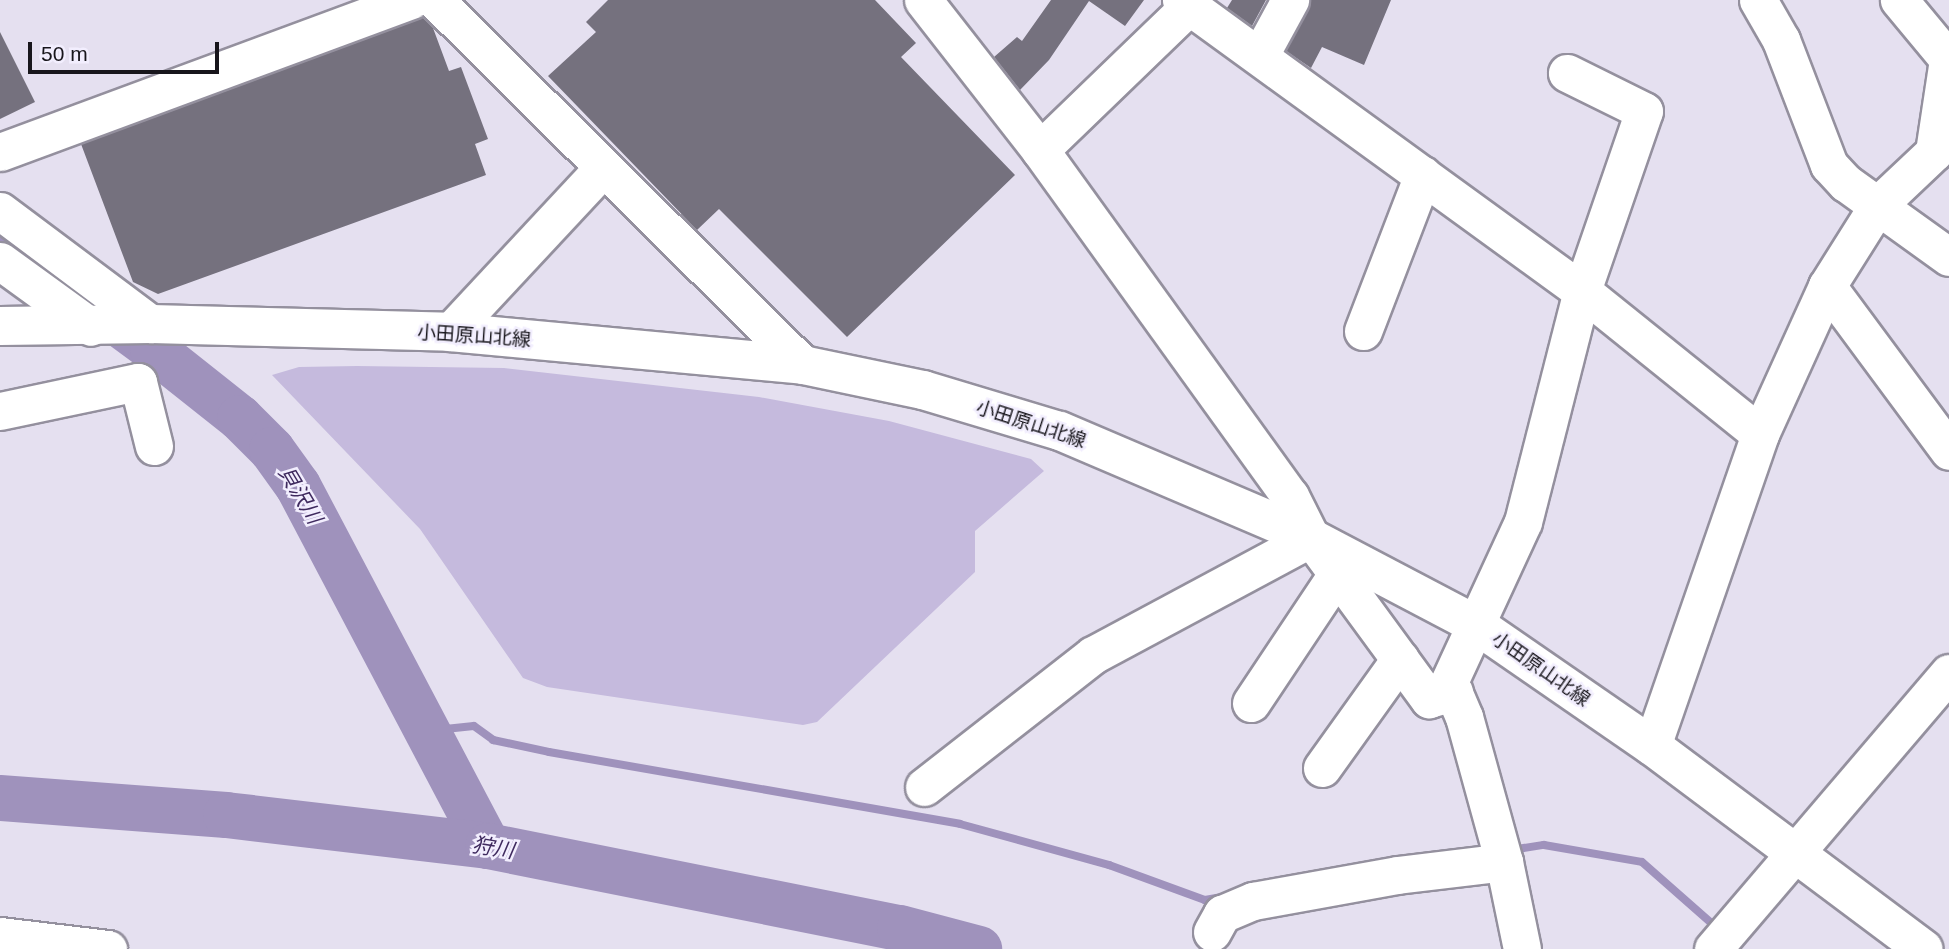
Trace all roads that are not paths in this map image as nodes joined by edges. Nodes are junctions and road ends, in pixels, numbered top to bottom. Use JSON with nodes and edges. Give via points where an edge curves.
{"nodes":[{"id":1,"x":412,"y":0,"type":"edge"},
{"id":2,"x":435,"y":0,"type":"edge"},
{"id":3,"x":923,"y":0,"type":"edge"},
{"id":4,"x":1290,"y":0,"type":"edge"},
{"id":5,"x":1758,"y":0,"type":"edge"},
{"id":6,"x":1899,"y":0,"type":"edge"},
{"id":7,"x":1185,"y":3,"type":"edge"},
{"id":8,"x":1260,"y":55,"type":"junction"},
{"id":9,"x":1567,"y":73,"type":"dead end"},
{"id":10,"x":1947,"y":73,"type":"edge"},
{"id":11,"x":1040,"y":150,"type":"junction"},
{"id":12,"x":0,"y":152,"type":"edge"},
{"id":13,"x":603,"y":168,"type":"junction"},
{"id":14,"x":1423,"y":175,"type":"junction"},
{"id":15,"x":1878,"y":205,"type":"junction"},
{"id":16,"x":0,"y":211,"type":"edge"},
{"id":17,"x":1949,"y":257,"type":"edge"},
{"id":18,"x":0,"y":261,"type":"edge"},
{"id":19,"x":1827,"y":286,"type":"junction"},
{"id":20,"x":1582,"y":291,"type":"junction"},
{"id":21,"x":151,"y":324,"type":"junction"},
{"id":22,"x":0,"y":326,"type":"edge"},
{"id":23,"x":91,"y":327,"type":"junction"},
{"id":24,"x":1363,"y":331,"type":"dead end"},
{"id":25,"x":450,"y":332,"type":"junction"},
{"id":26,"x":803,"y":365,"type":"junction"},
{"id":27,"x":0,"y":411,"type":"edge"},
{"id":28,"x":1760,"y":434,"type":"junction"},
{"id":29,"x":154,"y":446,"type":"dead end"},
{"id":30,"x":1949,"y":451,"type":"edge"},
{"id":31,"x":1311,"y":538,"type":"junction"},
{"id":32,"x":1337,"y":574,"type":"junction"},
{"id":33,"x":1475,"y":624,"type":"junction"},
{"id":34,"x":1400,"y":659,"type":"junction"},
{"id":35,"x":1949,"y":673,"type":"edge"},
{"id":36,"x":1454,"y":692,"type":"junction"},
{"id":37,"x":1251,"y":703,"type":"dead end"},
{"id":38,"x":1652,"y":746,"type":"junction"},
{"id":39,"x":1322,"y":768,"type":"dead end"},
{"id":40,"x":925,"y":787,"type":"dead end"},
{"id":41,"x":1794,"y":856,"type":"junction"},
{"id":42,"x":1504,"y":862,"type":"junction"},
{"id":43,"x":1212,"y":932,"type":"dead end"},
{"id":44,"x":0,"y":936,"type":"edge"},
{"id":45,"x":108,"y":949,"type":"edge"},
{"id":46,"x":1522,"y":949,"type":"edge"},
{"id":47,"x":1714,"y":949,"type":"edge"},
{"id":48,"x":1923,"y":949,"type":"edge"}],
"edges":[{"from":1,"to":12,"type":"street"},
{"from":2,"to":13,"type":"street"},
{"from":3,"to":11,"type":"street"},
{"from":4,"to":8,"type":"street"},
{"from":5,"to":15,"type":"street","via":[[1782,40],[1829,165]]},
{"from":6,"to":10,"type":"street","via":[[1948,59]]},
{"from":7,"to":8,"type":"street"},
{"from":7,"to":11,"type":"street"},
{"from":8,"to":14,"type":"street"},
{"from":9,"to":20,"type":"street","via":[[1644,111]]},
{"from":10,"to":15,"type":"street","via":[[1934,152]]},
{"from":11,"to":31,"type":"street","via":[[1290,496]]},
{"from":13,"to":25,"type":"street"},
{"from":13,"to":26,"type":"street"},
{"from":14,"to":20,"type":"street"},
{"from":14,"to":24,"type":"street"},
{"from":15,"to":17,"type":"street"},
{"from":15,"to":19,"type":"street"},
{"from":16,"to":21,"type":"street"},
{"from":18,"to":23,"type":"street"},
{"from":19,"to":28,"type":"street"},
{"from":19,"to":30,"type":"street"},
{"from":20,"to":28,"type":"street"},
{"from":20,"to":33,"type":"street","via":[[1523,522]]},
{"from":21,"to":23,"type":"main road","name":"小田原山北線"},
{"from":21,"to":25,"type":"main road","name":"小田原山北線"},
{"from":22,"to":23,"type":"main road","name":"小田原山北線"},
{"from":25,"to":26,"type":"main road","name":"小田原山北線"},
{"from":26,"to":31,"type":"main road","name":"小田原山北線","via":[[923,390],[1060,431]]},
{"from":27,"to":29,"type":"street","via":[[138,382]]},
{"from":28,"to":38,"type":"street"},
{"from":31,"to":32,"type":"street"},
{"from":31,"to":33,"type":"main road","name":"小田原山北線"},
{"from":31,"to":40,"type":"street","via":[[1093,655]]},
{"from":32,"to":34,"type":"street"},
{"from":32,"to":37,"type":"street"},
{"from":33,"to":36,"type":"street","via":[[1449,682]]},
{"from":33,"to":38,"type":"main road","name":"小田原山北線"},
{"from":34,"to":36,"type":"street","via":[[1429,699]]},
{"from":34,"to":39,"type":"street"},
{"from":35,"to":41,"type":"street"},
{"from":36,"to":42,"type":"street"},
{"from":38,"to":41,"type":"main road","name":"小田原山北線"},
{"from":41,"to":47,"type":"street"},
{"from":41,"to":48,"type":"main road","name":"小田原山北線"},
{"from":42,"to":43,"type":"street","via":[[1396,875],[1253,901],[1222,914]]},
{"from":42,"to":46,"type":"street"},
{"from":44,"to":45,"type":"street"}]}
